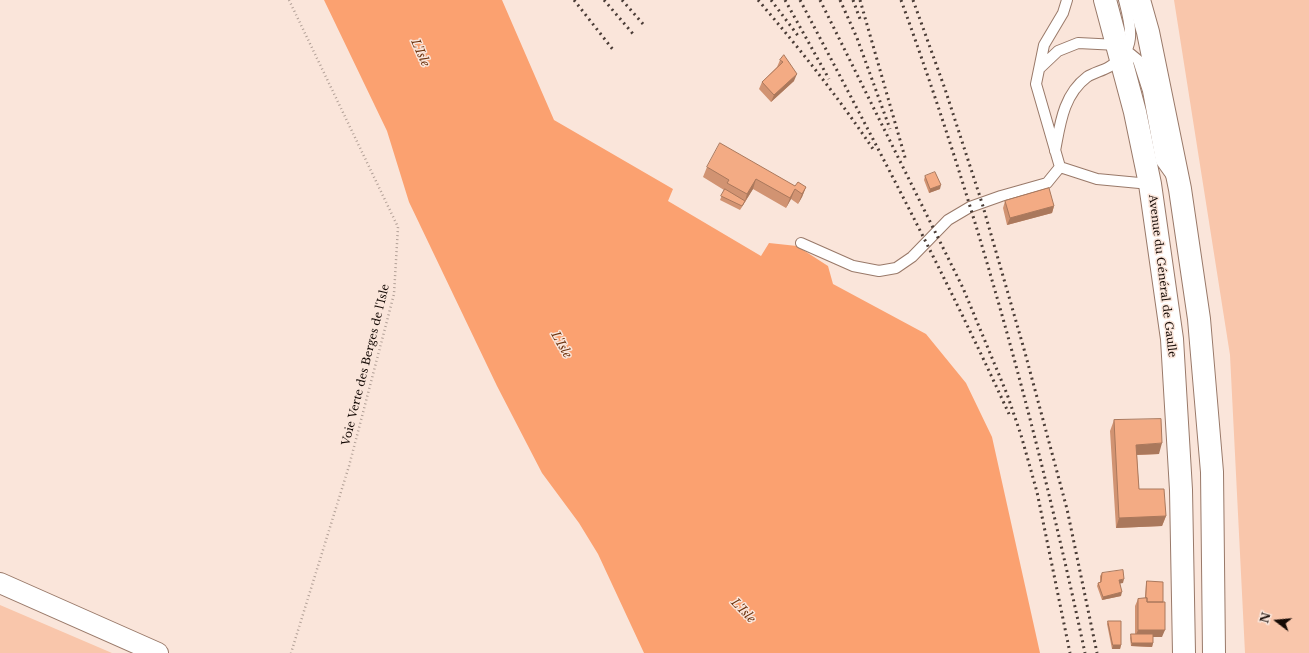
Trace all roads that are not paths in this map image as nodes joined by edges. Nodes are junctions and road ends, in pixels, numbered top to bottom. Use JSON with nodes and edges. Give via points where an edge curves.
{"nodes":[{"id":1,"x":1067,"y":0,"type":"edge"},
{"id":2,"x":1105,"y":0,"type":"edge"},
{"id":3,"x":1124,"y":0,"type":"edge"},
{"id":4,"x":1139,"y":0,"type":"edge"},
{"id":5,"x":1122,"y":52,"type":"junction"},
{"id":6,"x":1040,"y":68,"type":"junction"},
{"id":7,"x":1055,"y":151,"type":"junction"},
{"id":8,"x":1060,"y":167,"type":"junction"},
{"id":9,"x":1150,"y":184,"type":"junction"},
{"id":10,"x":1180,"y":189,"type":"junction"},
{"id":11,"x":801,"y":243,"type":"dead end"},
{"id":12,"x":0,"y":583,"type":"edge"},
{"id":13,"x":158,"y":653,"type":"edge"},
{"id":14,"x":1184,"y":653,"type":"edge"},
{"id":15,"x":1214,"y":653,"type":"edge"}],
"edges":[{"from":1,"to":6,"type":"lane","via":[[1063,13],[1044,45]]},
{"from":2,"to":5,"type":"main road","name":"Avenue du Général de Gaulle"},
{"from":3,"to":5,"type":"lane","via":[[1131,39]]},
{"from":4,"to":10,"type":"main road","via":[[1148,32]]},
{"from":5,"to":6,"type":"lane","via":[[1078,43],[1058,51]]},
{"from":5,"to":7,"type":"lane","via":[[1110,66],[1087,77],[1074,91],[1062,112]]},
{"from":5,"to":9,"type":"main road","name":"Avenue du Général de Gaulle"},
{"from":5,"to":10,"type":"lane","via":[[1138,60],[1148,91],[1161,161]]},
{"from":6,"to":7,"type":"lane","via":[[1036,84]]},
{"from":7,"to":8,"type":"lane"},
{"from":8,"to":9,"type":"lane","via":[[1097,179]]},
{"from":8,"to":11,"type":"lane","via":[[1047,184],[970,207],[948,220],[912,257],[896,268],[879,271],[853,266]]},
{"from":9,"to":14,"type":"main road","name":"Avenue du Général de Gaulle","via":[[1172,339],[1181,490]]},
{"from":10,"to":15,"type":"main road","via":[[1199,318],[1212,472]]},
{"from":12,"to":13,"type":"street"}]}
